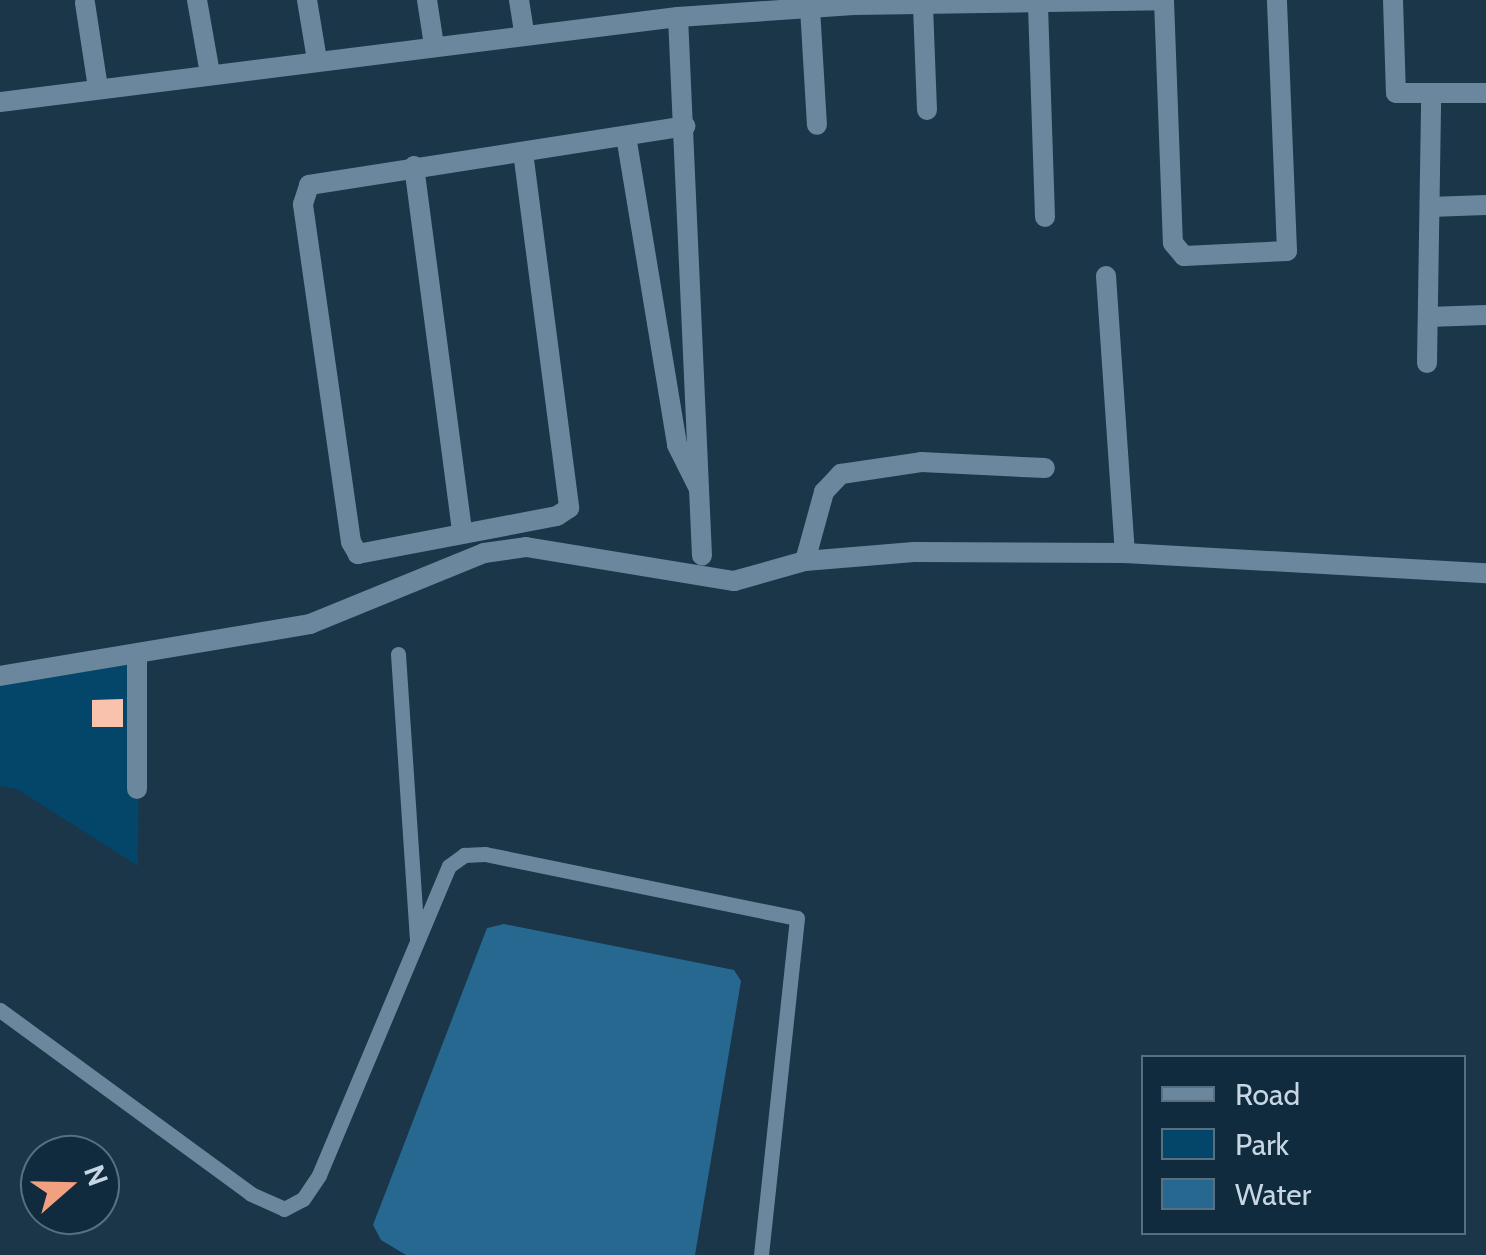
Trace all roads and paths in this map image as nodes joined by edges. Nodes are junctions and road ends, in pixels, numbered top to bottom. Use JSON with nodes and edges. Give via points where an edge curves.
{"nodes":[{"id":1,"x":197,"y":0,"type":"edge"},
{"id":2,"x":308,"y":0,"type":"edge"},
{"id":3,"x":427,"y":0,"type":"edge"},
{"id":4,"x":519,"y":0,"type":"edge"},
{"id":5,"x":1164,"y":0,"type":"edge"},
{"id":6,"x":1278,"y":0,"type":"edge"},
{"id":7,"x":1393,"y":0,"type":"edge"},
{"id":8,"x":1119,"y":1,"type":"edge"},
{"id":9,"x":854,"y":2,"type":"edge"},
{"id":10,"x":84,"y":3,"type":"dead end"},
{"id":11,"x":923,"y":6,"type":"junction"},
{"id":12,"x":1038,"y":6,"type":"junction"},
{"id":13,"x":810,"y":8,"type":"junction"},
{"id":14,"x":678,"y":17,"type":"junction"},
{"id":15,"x":524,"y":33,"type":"junction"},
{"id":16,"x":434,"y":44,"type":"junction"},
{"id":17,"x":317,"y":60,"type":"junction"},
{"id":18,"x":210,"y":74,"type":"junction"},
{"id":19,"x":98,"y":88,"type":"junction"},
{"id":20,"x":1486,"y":93,"type":"edge"},
{"id":21,"x":1432,"y":94,"type":"junction"},
{"id":22,"x":0,"y":102,"type":"edge"},
{"id":23,"x":927,"y":110,"type":"dead end"},
{"id":24,"x":817,"y":124,"type":"dead end"},
{"id":25,"x":685,"y":126,"type":"junction"},
{"id":26,"x":626,"y":136,"type":"junction"},
{"id":27,"x":523,"y":152,"type":"junction"},
{"id":28,"x":414,"y":166,"type":"junction"},
{"id":29,"x":1486,"y":205,"type":"edge"},
{"id":30,"x":1430,"y":207,"type":"junction"},
{"id":31,"x":1045,"y":216,"type":"dead end"},
{"id":32,"x":1106,"y":276,"type":"dead end"},
{"id":33,"x":1486,"y":315,"type":"edge"},
{"id":34,"x":1428,"y":317,"type":"junction"},
{"id":35,"x":1426,"y":363,"type":"dead end"},
{"id":36,"x":1046,"y":468,"type":"dead end"},
{"id":37,"x":701,"y":492,"type":"junction"},
{"id":38,"x":462,"y":533,"type":"junction"},
{"id":39,"x":1125,"y":553,"type":"junction"},
{"id":40,"x":702,"y":554,"type":"dead end"},
{"id":41,"x":805,"y":561,"type":"junction"},
{"id":42,"x":1486,"y":573,"type":"edge"},
{"id":43,"x":398,"y":654,"type":"dead end"},
{"id":44,"x":137,"y":658,"type":"junction"},
{"id":45,"x":0,"y":676,"type":"edge"},
{"id":46,"x":137,"y":789,"type":"dead end"},
{"id":47,"x":417,"y":942,"type":"junction"},
{"id":48,"x":0,"y":1010,"type":"edge"},
{"id":49,"x":760,"y":1255,"type":"edge"}],
"edges":[{"from":1,"to":18,"type":"street"},
{"from":2,"to":17,"type":"street"},
{"from":3,"to":16,"type":"street"},
{"from":4,"to":15,"type":"street"},
{"from":5,"to":6,"type":"street","via":[[1173,243],[1184,256],[1220,256],[1287,251]]},
{"from":5,"to":8,"type":"street"},
{"from":7,"to":21,"type":"street","via":[[1395,91]]},
{"from":8,"to":12,"type":"street"},
{"from":9,"to":11,"type":"street"},
{"from":9,"to":13,"type":"street"},
{"from":10,"to":19,"type":"street"},
{"from":11,"to":12,"type":"street"},
{"from":11,"to":23,"type":"street"},
{"from":12,"to":31,"type":"street"},
{"from":13,"to":14,"type":"street"},
{"from":13,"to":24,"type":"street"},
{"from":14,"to":15,"type":"street"},
{"from":14,"to":25,"type":"street"},
{"from":15,"to":16,"type":"street"},
{"from":16,"to":17,"type":"street"},
{"from":17,"to":18,"type":"street"},
{"from":18,"to":19,"type":"street"},
{"from":19,"to":22,"type":"street"},
{"from":20,"to":21,"type":"street"},
{"from":21,"to":30,"type":"street"},
{"from":25,"to":26,"type":"street"},
{"from":25,"to":37,"type":"street"},
{"from":26,"to":27,"type":"street"},
{"from":26,"to":37,"type":"street","via":[[677,445]]},
{"from":27,"to":28,"type":"street"},
{"from":27,"to":38,"type":"street","via":[[569,508],[557,516]]},
{"from":28,"to":38,"type":"street"},
{"from":28,"to":38,"type":"street","via":[[308,184],[303,204],[351,542],[358,554],[369,555]]},
{"from":29,"to":30,"type":"street"},
{"from":30,"to":34,"type":"street"},
{"from":32,"to":39,"type":"street"},
{"from":33,"to":34,"type":"street"},
{"from":34,"to":35,"type":"street"},
{"from":36,"to":41,"type":"street","via":[[921,462],[841,474],[824,492]]},
{"from":37,"to":40,"type":"street"},
{"from":39,"to":41,"type":"street","via":[[914,552]]},
{"from":39,"to":42,"type":"street"},
{"from":41,"to":44,"type":"street","via":[[734,581],[526,548],[484,553],[310,624]]},
{"from":43,"to":47,"type":"lane"},
{"from":44,"to":45,"type":"street"},
{"from":44,"to":46,"type":"street"},
{"from":47,"to":48,"type":"lane","via":[[319,1174],[303,1199],[284,1209],[250,1194]]},
{"from":47,"to":49,"type":"lane","via":[[449,866],[474,855],[797,918]]}]}
